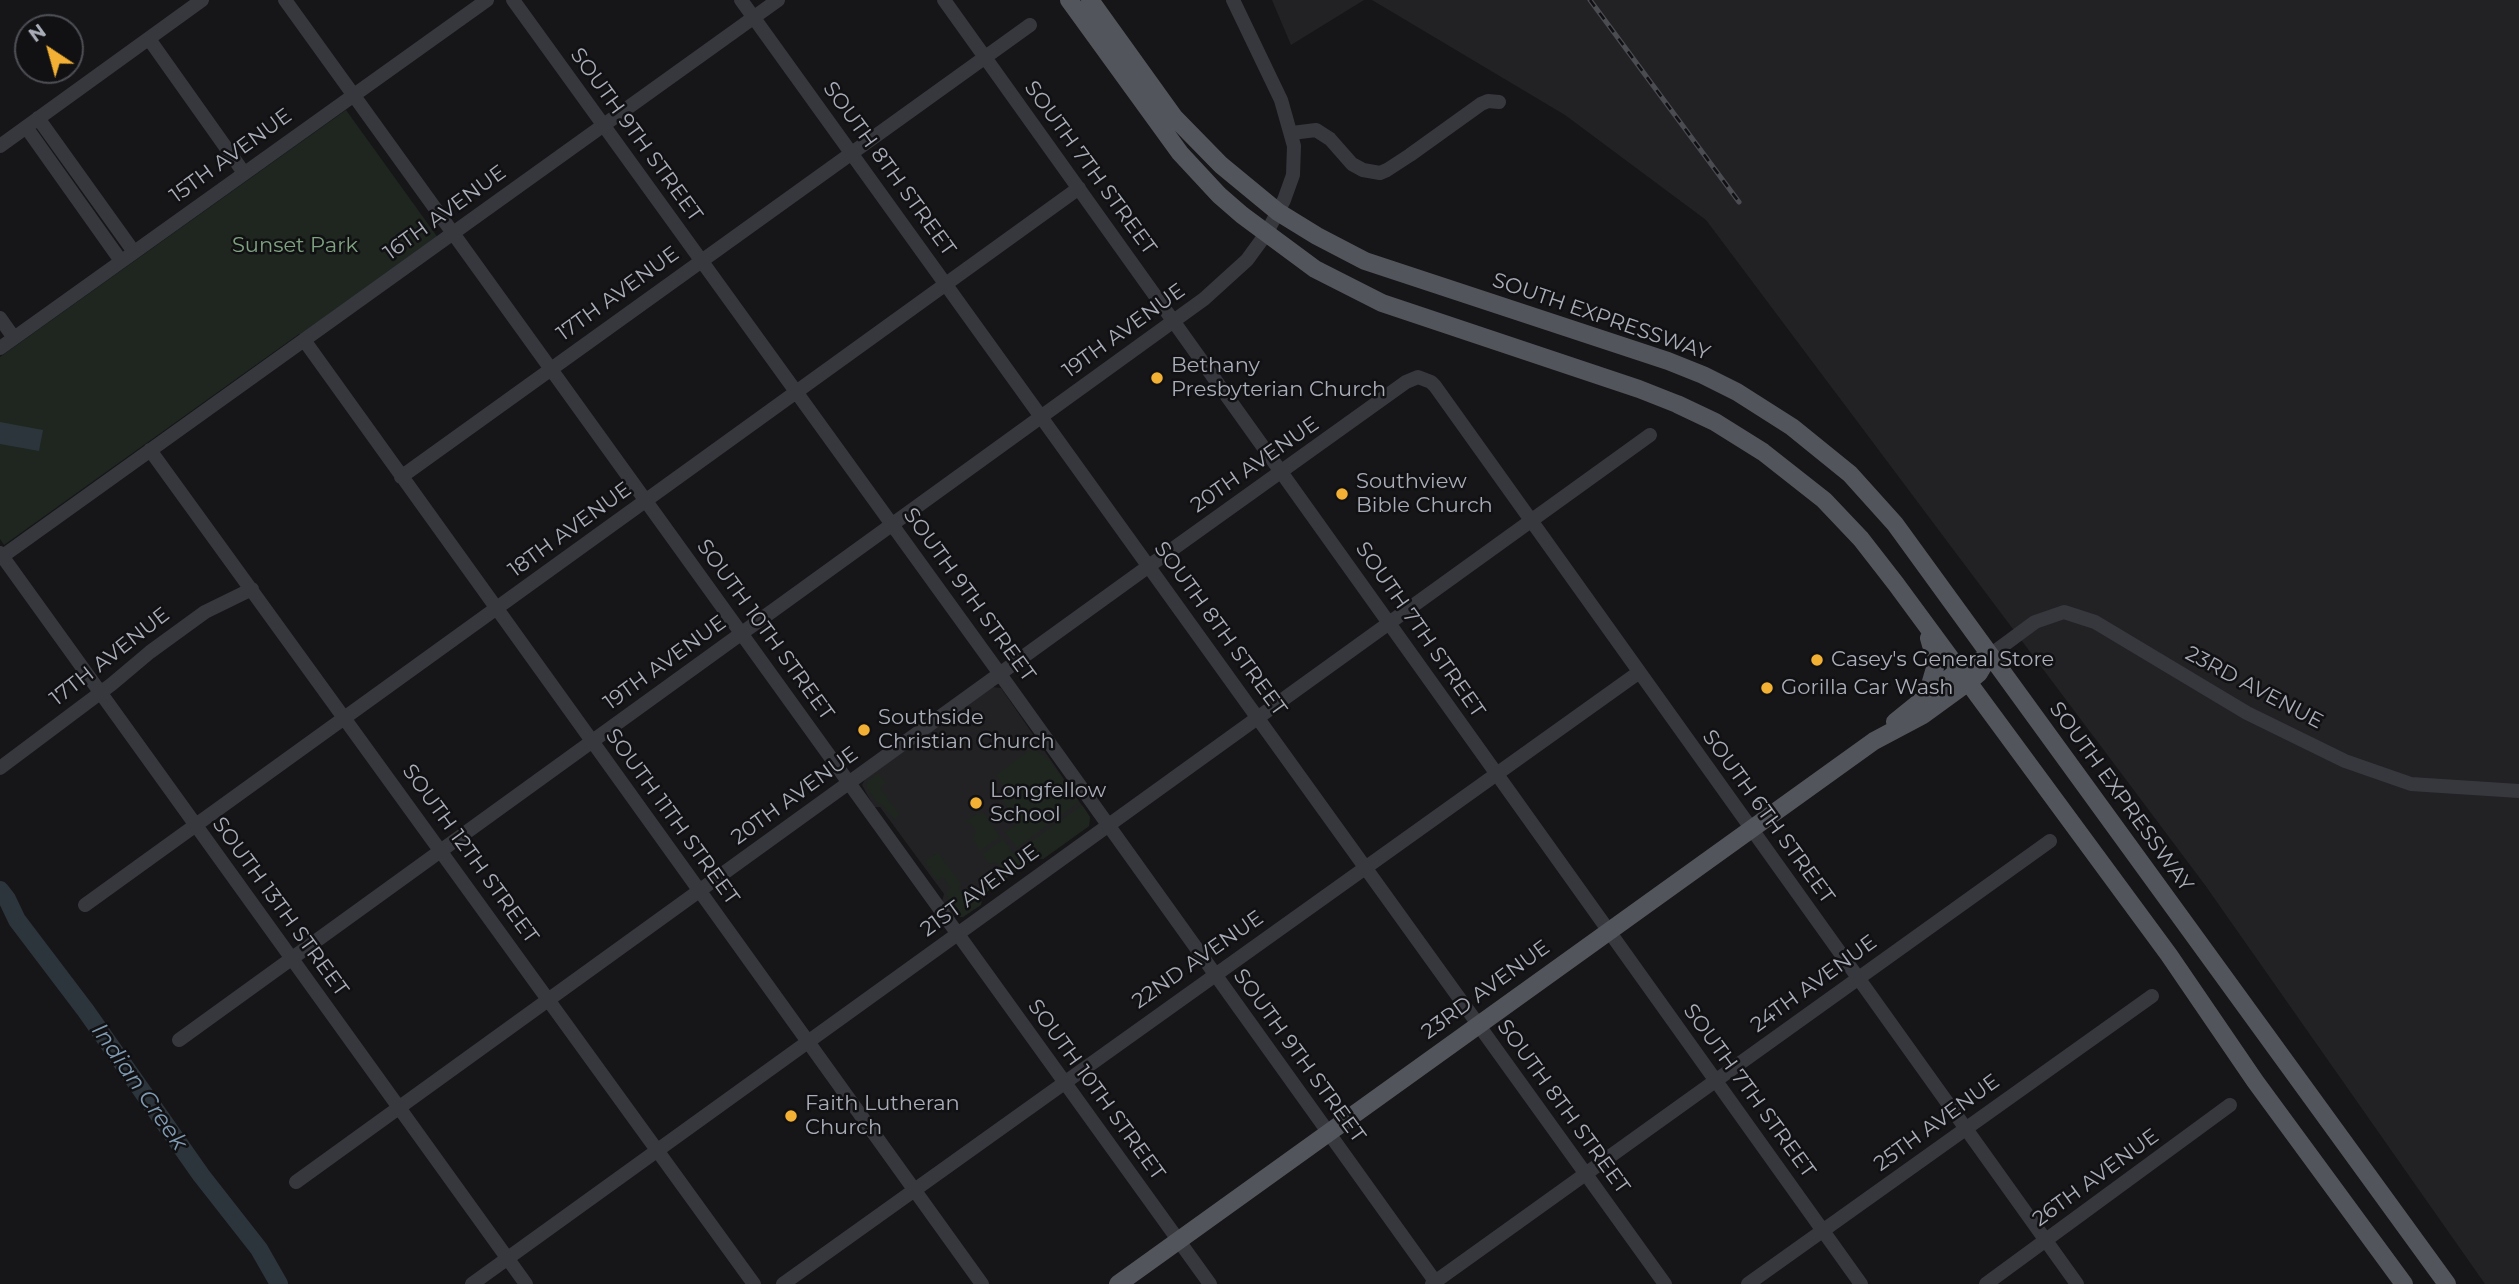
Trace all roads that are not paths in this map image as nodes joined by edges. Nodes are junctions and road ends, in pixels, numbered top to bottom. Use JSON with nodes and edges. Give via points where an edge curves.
{"nodes":[{"id":1,"x":202,"y":0,"type":"edge"},
{"id":2,"x":285,"y":0,"type":"edge"},
{"id":3,"x":487,"y":0,"type":"edge"},
{"id":4,"x":513,"y":0,"type":"edge"},
{"id":5,"x":741,"y":0,"type":"edge"},
{"id":6,"x":778,"y":0,"type":"edge"},
{"id":7,"x":944,"y":0,"type":"edge"},
{"id":8,"x":1069,"y":0,"type":"edge"},
{"id":9,"x":1090,"y":0,"type":"edge"},
{"id":10,"x":1233,"y":0,"type":"edge"},
{"id":11,"x":753,"y":18,"type":"junction"},
{"id":12,"x":1030,"y":25,"type":"dead end"},
{"id":13,"x":149,"y":39,"type":"junction"},
{"id":14,"x":984,"y":56,"type":"junction"},
{"id":15,"x":354,"y":94,"type":"junction"},
{"id":16,"x":1499,"y":102,"type":"dead end"},
{"id":17,"x":32,"y":123,"type":"junction"},
{"id":18,"x":603,"y":125,"type":"junction"},
{"id":19,"x":1292,"y":133,"type":"junction"},
{"id":20,"x":0,"y":146,"type":"edge"},
{"id":21,"x":850,"y":152,"type":"junction"},
{"id":22,"x":244,"y":173,"type":"junction"},
{"id":23,"x":1079,"y":188,"type":"junction"},
{"id":24,"x":1279,"y":212,"type":"junction"},
{"id":25,"x":453,"y":233,"type":"junction"},
{"id":26,"x":1266,"y":234,"type":"junction"},
{"id":27,"x":134,"y":252,"type":"junction"},
{"id":28,"x":701,"y":260,"type":"junction"},
{"id":29,"x":121,"y":261,"type":"junction"},
{"id":30,"x":946,"y":284,"type":"junction"},
{"id":31,"x":0,"y":318,"type":"edge"},
{"id":32,"x":1174,"y":321,"type":"junction"},
{"id":33,"x":14,"y":338,"type":"junction"},
{"id":34,"x":303,"y":340,"type":"junction"},
{"id":35,"x":0,"y":348,"type":"edge"},
{"id":36,"x":551,"y":368,"type":"junction"},
{"id":37,"x":1423,"y":377,"type":"joint"},
{"id":38,"x":796,"y":393,"type":"junction"},
{"id":39,"x":1041,"y":417,"type":"junction"},
{"id":40,"x":1650,"y":435,"type":"dead end"},
{"id":41,"x":150,"y":450,"type":"junction"},
{"id":42,"x":1281,"y":472,"type":"junction"},
{"id":43,"x":401,"y":477,"type":"junction"},
{"id":44,"x":646,"y":501,"type":"junction"},
{"id":45,"x":1531,"y":520,"type":"junction"},
{"id":46,"x":892,"y":524,"type":"junction"},
{"id":47,"x":1,"y":556,"type":"edge"},
{"id":48,"x":1149,"y":566,"type":"junction"},
{"id":49,"x":252,"y":589,"type":"junction"},
{"id":50,"x":496,"y":609,"type":"junction"},
{"id":51,"x":1919,"y":616,"type":"junction"},
{"id":52,"x":1388,"y":622,"type":"junction"},
{"id":53,"x":742,"y":633,"type":"junction"},
{"id":54,"x":1989,"y":656,"type":"junction"},
{"id":55,"x":1638,"y":673,"type":"junction"},
{"id":56,"x":1000,"y":674,"type":"junction"},
{"id":57,"x":1963,"y":677,"type":"junction"},
{"id":58,"x":100,"y":693,"type":"junction"},
{"id":59,"x":1927,"y":696,"type":"junction"},
{"id":60,"x":1923,"y":715,"type":"junction"},
{"id":61,"x":1257,"y":717,"type":"junction"},
{"id":62,"x":345,"y":718,"type":"junction"},
{"id":63,"x":2000,"y":727,"type":"junction"},
{"id":64,"x":1882,"y":736,"type":"junction"},
{"id":65,"x":591,"y":741,"type":"junction"},
{"id":66,"x":0,"y":768,"type":"edge"},
{"id":67,"x":1496,"y":773,"type":"junction"},
{"id":68,"x":850,"y":783,"type":"junction"},
{"id":69,"x":2519,"y":792,"type":"edge"},
{"id":70,"x":1108,"y":825,"type":"junction"},
{"id":71,"x":196,"y":826,"type":"junction"},
{"id":72,"x":1751,"y":829,"type":"junction"},
{"id":73,"x":2050,"y":841,"type":"dead end"},
{"id":74,"x":441,"y":850,"type":"junction"},
{"id":75,"x":1365,"y":867,"type":"junction"},
{"id":76,"x":700,"y":891,"type":"junction"},
{"id":77,"x":85,"y":905,"type":"dead end"},
{"id":78,"x":1608,"y":930,"type":"junction"},
{"id":79,"x":958,"y":933,"type":"junction"},
{"id":80,"x":292,"y":958,"type":"junction"},
{"id":81,"x":1214,"y":974,"type":"junction"},
{"id":82,"x":1857,"y":979,"type":"junction"},
{"id":83,"x":2152,"y":996,"type":"dead end"},
{"id":84,"x":549,"y":1000,"type":"junction"},
{"id":85,"x":1478,"y":1024,"type":"junction"},
{"id":86,"x":179,"y":1040,"type":"dead end"},
{"id":87,"x":807,"y":1041,"type":"junction"},
{"id":88,"x":1715,"y":1080,"type":"junction"},
{"id":89,"x":1065,"y":1082,"type":"junction"},
{"id":90,"x":2230,"y":1105,"type":"dead end"},
{"id":91,"x":400,"y":1108,"type":"junction"},
{"id":92,"x":1965,"y":1129,"type":"junction"},
{"id":93,"x":1328,"y":1132,"type":"junction"},
{"id":94,"x":658,"y":1149,"type":"junction"},
{"id":95,"x":1585,"y":1173,"type":"junction"},
{"id":96,"x":296,"y":1182,"type":"dead end"},
{"id":97,"x":915,"y":1192,"type":"junction"},
{"id":98,"x":1822,"y":1231,"type":"junction"},
{"id":99,"x":1179,"y":1240,"type":"junction"},
{"id":100,"x":2046,"y":1241,"type":"junction"},
{"id":101,"x":508,"y":1258,"type":"junction"},
{"id":102,"x":1435,"y":1283,"type":"edge"},
{"id":103,"x":472,"y":1284,"type":"edge"},
{"id":104,"x":526,"y":1284,"type":"edge"},
{"id":105,"x":754,"y":1284,"type":"edge"},
{"id":106,"x":783,"y":1284,"type":"edge"},
{"id":107,"x":982,"y":1284,"type":"edge"},
{"id":108,"x":1118,"y":1284,"type":"edge"},
{"id":109,"x":1210,"y":1284,"type":"edge"},
{"id":110,"x":1665,"y":1284,"type":"edge"},
{"id":111,"x":1748,"y":1284,"type":"edge"},
{"id":112,"x":1861,"y":1284,"type":"edge"},
{"id":113,"x":1986,"y":1284,"type":"edge"},
{"id":114,"x":2077,"y":1284,"type":"edge"},
{"id":115,"x":2404,"y":1284,"type":"edge"},
{"id":116,"x":2446,"y":1284,"type":"edge"}],
"edges":[{"from":1,"to":13,"type":"street"},
{"from":2,"to":15,"type":"street","name":"SOUTH 10TH STREET"},
{"from":3,"to":15,"type":"street","name":"15TH AVENUE"},
{"from":4,"to":18,"type":"street","name":"SOUTH 9TH STREET"},
{"from":5,"to":11,"type":"street","name":"SOUTH 8TH STREET"},
{"from":6,"to":11,"type":"street","name":"16TH AVENUE"},
{"from":7,"to":14,"type":"street","name":"SOUTH 7TH STREET"},
{"from":8,"to":26,"type":"main road","via":[[1175,146],[1219,195]]},
{"from":9,"to":24,"type":"main road","name":"SOUTH EXPRESSWAY","via":[[1174,117],[1221,165]]},
{"from":10,"to":19,"type":"street"},
{"from":11,"to":18,"type":"street","name":"16TH AVENUE"},
{"from":11,"to":21,"type":"street","name":"SOUTH 8TH STREET"},
{"from":12,"to":14,"type":"street","name":"17TH AVENUE"},
{"from":13,"to":17,"type":"street"},
{"from":13,"to":22,"type":"street"},
{"from":14,"to":21,"type":"street","name":"17TH AVENUE"},
{"from":14,"to":23,"type":"street","name":"SOUTH 7TH STREET"},
{"from":15,"to":22,"type":"street","name":"15TH AVENUE"},
{"from":15,"to":25,"type":"street","name":"SOUTH 10TH STREET"},
{"from":16,"to":19,"type":"street","via":[[1481,104],[1380,173],[1352,164],[1322,132]]},
{"from":17,"to":20,"type":"street"},
{"from":17,"to":27,"type":"street"},
{"from":17,"to":29,"type":"street"},
{"from":18,"to":25,"type":"street","name":"16TH AVENUE"},
{"from":18,"to":28,"type":"street","name":"SOUTH 9TH STREET"},
{"from":19,"to":24,"type":"street","via":[[1293,175]]},
{"from":21,"to":28,"type":"street","name":"17TH AVENUE"},
{"from":21,"to":30,"type":"street","name":"SOUTH 8TH STREET"},
{"from":22,"to":27,"type":"street","name":"15TH AVENUE"},
{"from":23,"to":30,"type":"street","name":"18TH AVENUE"},
{"from":23,"to":32,"type":"street","name":"SOUTH 7TH STREET"},
{"from":24,"to":26,"type":"street"},
{"from":24,"to":54,"type":"main road","name":"SOUTH EXPRESSWAY","via":[[1365,261],[1668,361],[1763,407],[1827,454],[1872,497]]},
{"from":25,"to":34,"type":"street","name":"16TH AVENUE"},
{"from":25,"to":36,"type":"street","name":"SOUTH 10TH STREET"},
{"from":26,"to":32,"type":"street","name":"19TH AVENUE","via":[[1222,284]]},
{"from":26,"to":51,"type":"main road","via":[[1315,269],[1382,303],[1640,389],[1732,432],[1824,500],[1861,539]]},
{"from":27,"to":29,"type":"street","name":"15TH AVENUE"},
{"from":28,"to":36,"type":"street","name":"17TH AVENUE"},
{"from":28,"to":38,"type":"street","name":"SOUTH 9TH STREET"},
{"from":29,"to":33,"type":"street","name":"15TH AVENUE"},
{"from":30,"to":38,"type":"street","name":"18TH AVENUE"},
{"from":30,"to":39,"type":"street","name":"SOUTH 8TH STREET"},
{"from":31,"to":33,"type":"street"},
{"from":32,"to":39,"type":"street","name":"19TH AVENUE"},
{"from":32,"to":42,"type":"street","name":"SOUTH 7TH STREET"},
{"from":33,"to":35,"type":"street","name":"15TH AVENUE"},
{"from":34,"to":41,"type":"street","name":"16TH AVENUE"},
{"from":34,"to":43,"type":"street","name":"SOUTH 11TH STREET"},
{"from":36,"to":43,"type":"street","name":"17TH AVENUE"},
{"from":36,"to":44,"type":"street","name":"SOUTH 10TH STREET"},
{"from":37,"to":42,"type":"street","name":"20TH AVENUE","via":[[1406,382]]},
{"from":37,"to":45,"type":"street","name":"SOUTH 6TH STREET","via":[[1435,386]]},
{"from":38,"to":44,"type":"street","name":"18TH AVENUE"},
{"from":38,"to":46,"type":"street","name":"SOUTH 9TH STREET"},
{"from":39,"to":46,"type":"street","name":"19TH AVENUE"},
{"from":39,"to":48,"type":"street","name":"SOUTH 8TH STREET"},
{"from":40,"to":45,"type":"street","name":"21ST AVENUE"},
{"from":41,"to":47,"type":"street","name":"16TH AVENUE"},
{"from":41,"to":49,"type":"street","name":"SOUTH 12TH STREET"},
{"from":42,"to":48,"type":"street","name":"20TH AVENUE"},
{"from":42,"to":52,"type":"street","name":"SOUTH 7TH STREET"},
{"from":43,"to":50,"type":"street","name":"SOUTH 11TH STREET"},
{"from":44,"to":50,"type":"street","name":"18TH AVENUE"},
{"from":44,"to":53,"type":"street","name":"SOUTH 10TH STREET"},
{"from":45,"to":52,"type":"street","name":"21ST AVENUE"},
{"from":45,"to":55,"type":"street","name":"SOUTH 6TH STREET"},
{"from":46,"to":53,"type":"street","name":"19TH AVENUE"},
{"from":46,"to":56,"type":"street","name":"SOUTH 9TH STREET"},
{"from":47,"to":58,"type":"street","name":"SOUTH 13TH STREET"},
{"from":48,"to":56,"type":"street","name":"20TH AVENUE"},
{"from":48,"to":61,"type":"street","name":"SOUTH 8TH STREET"},
{"from":49,"to":58,"type":"street","name":"17TH AVENUE","via":[[205,612]]},
{"from":49,"to":62,"type":"street","name":"SOUTH 12TH STREET"},
{"from":50,"to":62,"type":"street","name":"18TH AVENUE"},
{"from":50,"to":65,"type":"street","name":"SOUTH 11TH STREET"},
{"from":51,"to":57,"type":"main road"},
{"from":51,"to":59,"type":"main road","via":[[1936,659]]},
{"from":52,"to":61,"type":"street","name":"21ST AVENUE"},
{"from":52,"to":67,"type":"street","name":"SOUTH 7TH STREET"},
{"from":53,"to":65,"type":"street","name":"19TH AVENUE"},
{"from":53,"to":68,"type":"street","name":"SOUTH 10TH STREET"},
{"from":54,"to":57,"type":"main road","name":"23RD AVENUE"},
{"from":54,"to":69,"type":"street","name":"23RD AVENUE","via":[[2035,622],[2064,612],[2095,622],[2247,713],[2345,761],[2411,784]]},
{"from":54,"to":116,"type":"main road","name":"SOUTH EXPRESSWAY"},
{"from":55,"to":67,"type":"street","name":"22ND AVENUE"},
{"from":55,"to":72,"type":"street","name":"SOUTH 6TH STREET"},
{"from":56,"to":68,"type":"street","name":"20TH AVENUE"},
{"from":56,"to":70,"type":"street","name":"SOUTH 9TH STREET"},
{"from":57,"to":59,"type":"main road","name":"23RD AVENUE"},
{"from":57,"to":60,"type":"main road","name":"23RD AVENUE"},
{"from":57,"to":63,"type":"main road"},
{"from":58,"to":66,"type":"street","name":"17TH AVENUE"},
{"from":58,"to":71,"type":"street","name":"SOUTH 13TH STREET"},
{"from":59,"to":64,"type":"main road","name":"23RD AVENUE"},
{"from":60,"to":63,"type":"main road","via":[[1962,703]]},
{"from":60,"to":64,"type":"main road","name":"23RD AVENUE"},
{"from":61,"to":70,"type":"street","name":"21ST AVENUE"},
{"from":61,"to":75,"type":"street","name":"SOUTH 8TH STREET"},
{"from":62,"to":71,"type":"street","name":"18TH AVENUE"},
{"from":62,"to":74,"type":"street","name":"SOUTH 12TH STREET"},
{"from":63,"to":115,"type":"main road"},
{"from":64,"to":72,"type":"main road","name":"23RD AVENUE"},
{"from":65,"to":74,"type":"street","name":"19TH AVENUE"},
{"from":65,"to":76,"type":"street","name":"SOUTH 11TH STREET"},
{"from":67,"to":75,"type":"street","name":"22ND AVENUE"},
{"from":67,"to":78,"type":"street","name":"SOUTH 7TH STREET"},
{"from":68,"to":76,"type":"street","name":"20TH AVENUE"},
{"from":68,"to":79,"type":"street","name":"SOUTH 10TH STREET"},
{"from":70,"to":79,"type":"street","name":"21ST AVENUE"},
{"from":70,"to":81,"type":"street","name":"SOUTH 9TH STREET"},
{"from":71,"to":77,"type":"street","name":"18TH AVENUE"},
{"from":71,"to":80,"type":"street","name":"SOUTH 13TH STREET"},
{"from":72,"to":78,"type":"main road","name":"23RD AVENUE"},
{"from":72,"to":82,"type":"street","name":"SOUTH 6TH STREET"},
{"from":73,"to":82,"type":"street","name":"24TH AVENUE"},
{"from":74,"to":80,"type":"street","name":"19TH AVENUE"},
{"from":74,"to":84,"type":"street","name":"SOUTH 12TH STREET"},
{"from":75,"to":81,"type":"street","name":"22ND AVENUE"},
{"from":75,"to":85,"type":"street","name":"SOUTH 8TH STREET"},
{"from":76,"to":84,"type":"street","name":"20TH AVENUE"},
{"from":76,"to":87,"type":"street","name":"SOUTH 11TH STREET"},
{"from":78,"to":85,"type":"main road","name":"23RD AVENUE"},
{"from":78,"to":88,"type":"street","name":"SOUTH 7TH STREET"},
{"from":79,"to":87,"type":"street","name":"21ST AVENUE"},
{"from":79,"to":89,"type":"street","name":"SOUTH 10TH STREET"},
{"from":80,"to":86,"type":"street","name":"19TH AVENUE"},
{"from":80,"to":91,"type":"street","name":"SOUTH 13TH STREET"},
{"from":81,"to":89,"type":"street","name":"22ND AVENUE"},
{"from":81,"to":93,"type":"street","name":"SOUTH 9TH STREET"},
{"from":82,"to":88,"type":"street","name":"24TH AVENUE"},
{"from":82,"to":92,"type":"street","name":"SOUTH 6TH STREET"},
{"from":83,"to":92,"type":"street","name":"25TH AVENUE"},
{"from":84,"to":91,"type":"street","name":"20TH AVENUE"},
{"from":84,"to":94,"type":"street","name":"SOUTH 12TH STREET"},
{"from":85,"to":93,"type":"main road","name":"23RD AVENUE"},
{"from":85,"to":95,"type":"street","name":"SOUTH 8TH STREET"},
{"from":87,"to":94,"type":"street","name":"21ST AVENUE"},
{"from":87,"to":97,"type":"street","name":"SOUTH 11TH STREET"},
{"from":88,"to":95,"type":"street","name":"24TH AVENUE"},
{"from":88,"to":98,"type":"street","name":"SOUTH 7TH STREET"},
{"from":89,"to":97,"type":"street","name":"22ND AVENUE"},
{"from":89,"to":99,"type":"street","name":"SOUTH 10TH STREET"},
{"from":90,"to":100,"type":"street","name":"26TH AVENUE"},
{"from":91,"to":96,"type":"street","name":"20TH AVENUE"},
{"from":91,"to":101,"type":"street","name":"SOUTH 13TH STREET"},
{"from":92,"to":98,"type":"street","name":"25TH AVENUE"},
{"from":92,"to":100,"type":"street","name":"SOUTH 6TH STREET"},
{"from":93,"to":99,"type":"main road","name":"23RD AVENUE"},
{"from":93,"to":102,"type":"street","name":"SOUTH 9TH STREET"},
{"from":94,"to":101,"type":"street","name":"21ST AVENUE"},
{"from":94,"to":105,"type":"street","name":"SOUTH 12TH STREET"},
{"from":95,"to":102,"type":"street","name":"24TH AVENUE"},
{"from":95,"to":110,"type":"street","name":"SOUTH 8TH STREET"},
{"from":97,"to":106,"type":"street","name":"22ND AVENUE"},
{"from":97,"to":107,"type":"street","name":"SOUTH 11TH STREET"},
{"from":98,"to":111,"type":"street","name":"25TH AVENUE"},
{"from":98,"to":112,"type":"street","name":"SOUTH 7TH STREET"},
{"from":99,"to":108,"type":"main road","name":"23RD AVENUE"},
{"from":99,"to":109,"type":"street","name":"SOUTH 10TH STREET"},
{"from":100,"to":113,"type":"street","name":"26TH AVENUE"},
{"from":100,"to":114,"type":"street","name":"SOUTH 6TH STREET"},
{"from":101,"to":103,"type":"street","name":"21ST AVENUE"},
{"from":101,"to":104,"type":"street","name":"SOUTH 13TH STREET"}]}
